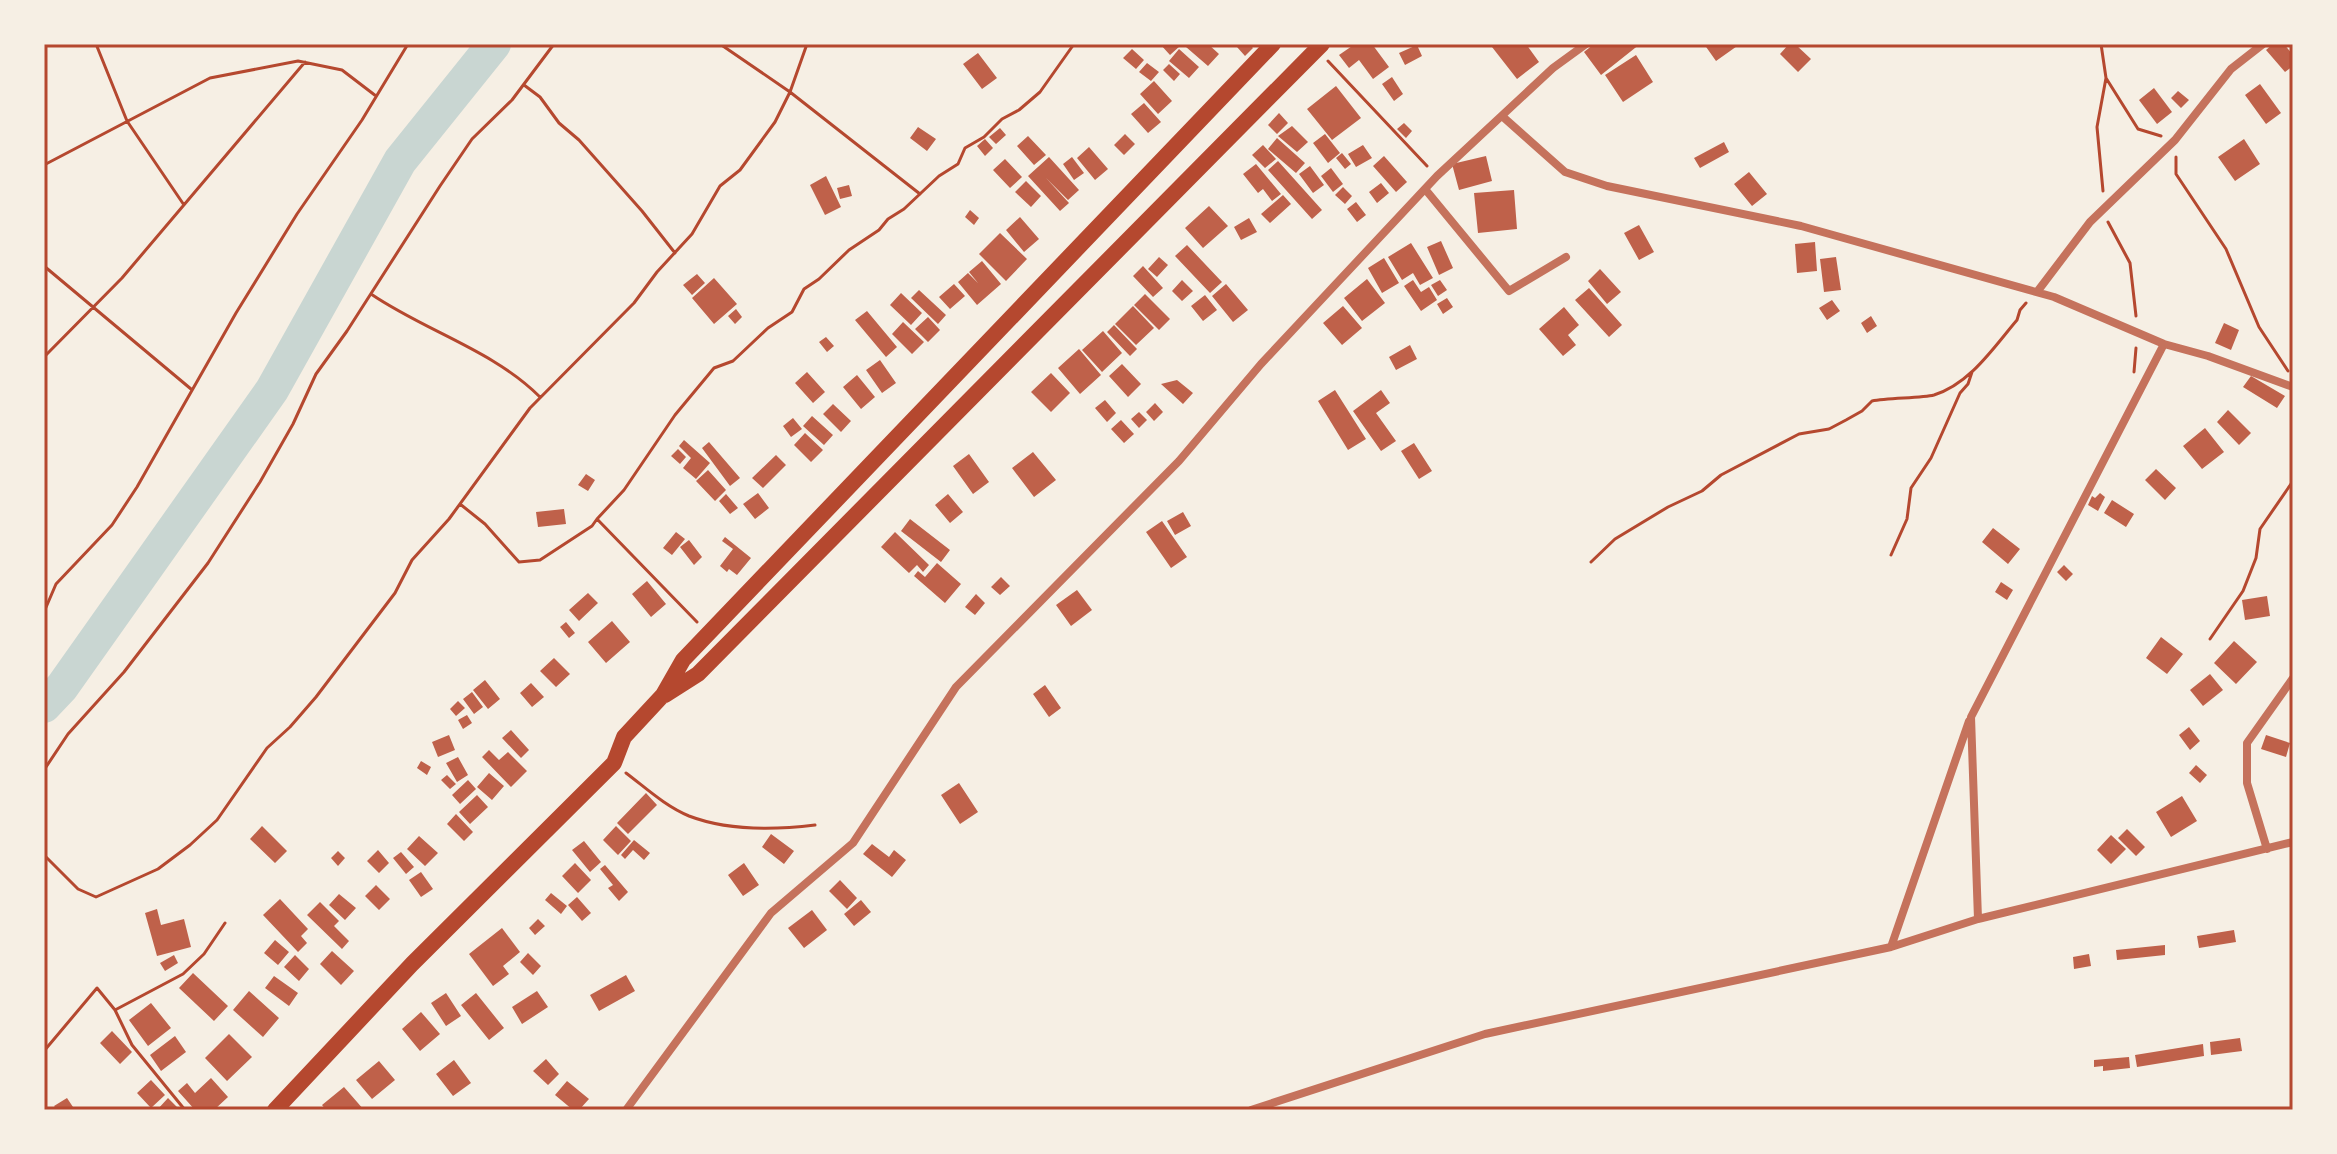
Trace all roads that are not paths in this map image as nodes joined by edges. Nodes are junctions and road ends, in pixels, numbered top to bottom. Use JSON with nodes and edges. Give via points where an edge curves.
{"nodes":[{"id":1,"x":1273,"y":44,"type":"edge"},
{"id":2,"x":1586,"y":44,"type":"edge"},
{"id":3,"x":2263,"y":44,"type":"edge"},
{"id":4,"x":1320,"y":47,"type":"edge"},
{"id":5,"x":1502,"y":116,"type":"junction"},
{"id":6,"x":1425,"y":189,"type":"junction"},
{"id":7,"x":1566,"y":257,"type":"dead end"},
{"id":8,"x":2037,"y":292,"type":"junction"},
{"id":9,"x":2164,"y":344,"type":"junction"},
{"id":10,"x":2293,"y":387,"type":"edge"},
{"id":11,"x":2293,"y":678,"type":"edge"},
{"id":12,"x":663,"y":695,"type":"junction"},
{"id":13,"x":1971,"y":717,"type":"junction"},
{"id":14,"x":2293,"y":842,"type":"edge"},
{"id":15,"x":2267,"y":849,"type":"junction"},
{"id":16,"x":1978,"y":919,"type":"junction"},
{"id":17,"x":1891,"y":947,"type":"junction"},
{"id":18,"x":275,"y":1110,"type":"edge"},
{"id":19,"x":626,"y":1110,"type":"edge"},
{"id":20,"x":1251,"y":1110,"type":"edge"}],
"edges":[{"from":1,"to":12,"type":"main road","via":[[708,633],[683,660]]},
{"from":2,"to":5,"type":"street"},
{"from":3,"to":8,"type":"street","via":[[2231,69],[2175,140],[2090,222]]},
{"from":4,"to":12,"type":"main road","via":[[698,674]]},
{"from":5,"to":6,"type":"street"},
{"from":5,"to":8,"type":"street","via":[[1565,172],[1607,186],[1801,226]]},
{"from":6,"to":7,"type":"street","via":[[1509,291]]},
{"from":6,"to":19,"type":"street","via":[[1261,364],[1179,461],[956,687],[853,843],[771,913]]},
{"from":8,"to":9,"type":"street"},
{"from":9,"to":10,"type":"street"},
{"from":9,"to":13,"type":"street"},
{"from":11,"to":15,"type":"street","via":[[2247,743],[2247,783]]},
{"from":12,"to":18,"type":"main road","via":[[624,737],[614,763],[412,964]]},
{"from":13,"to":16,"type":"street"},
{"from":13,"to":17,"type":"street"},
{"from":14,"to":15,"type":"street"},
{"from":15,"to":16,"type":"street"},
{"from":16,"to":17,"type":"street"},
{"from":17,"to":20,"type":"street","via":[[1485,1034]]}]}
